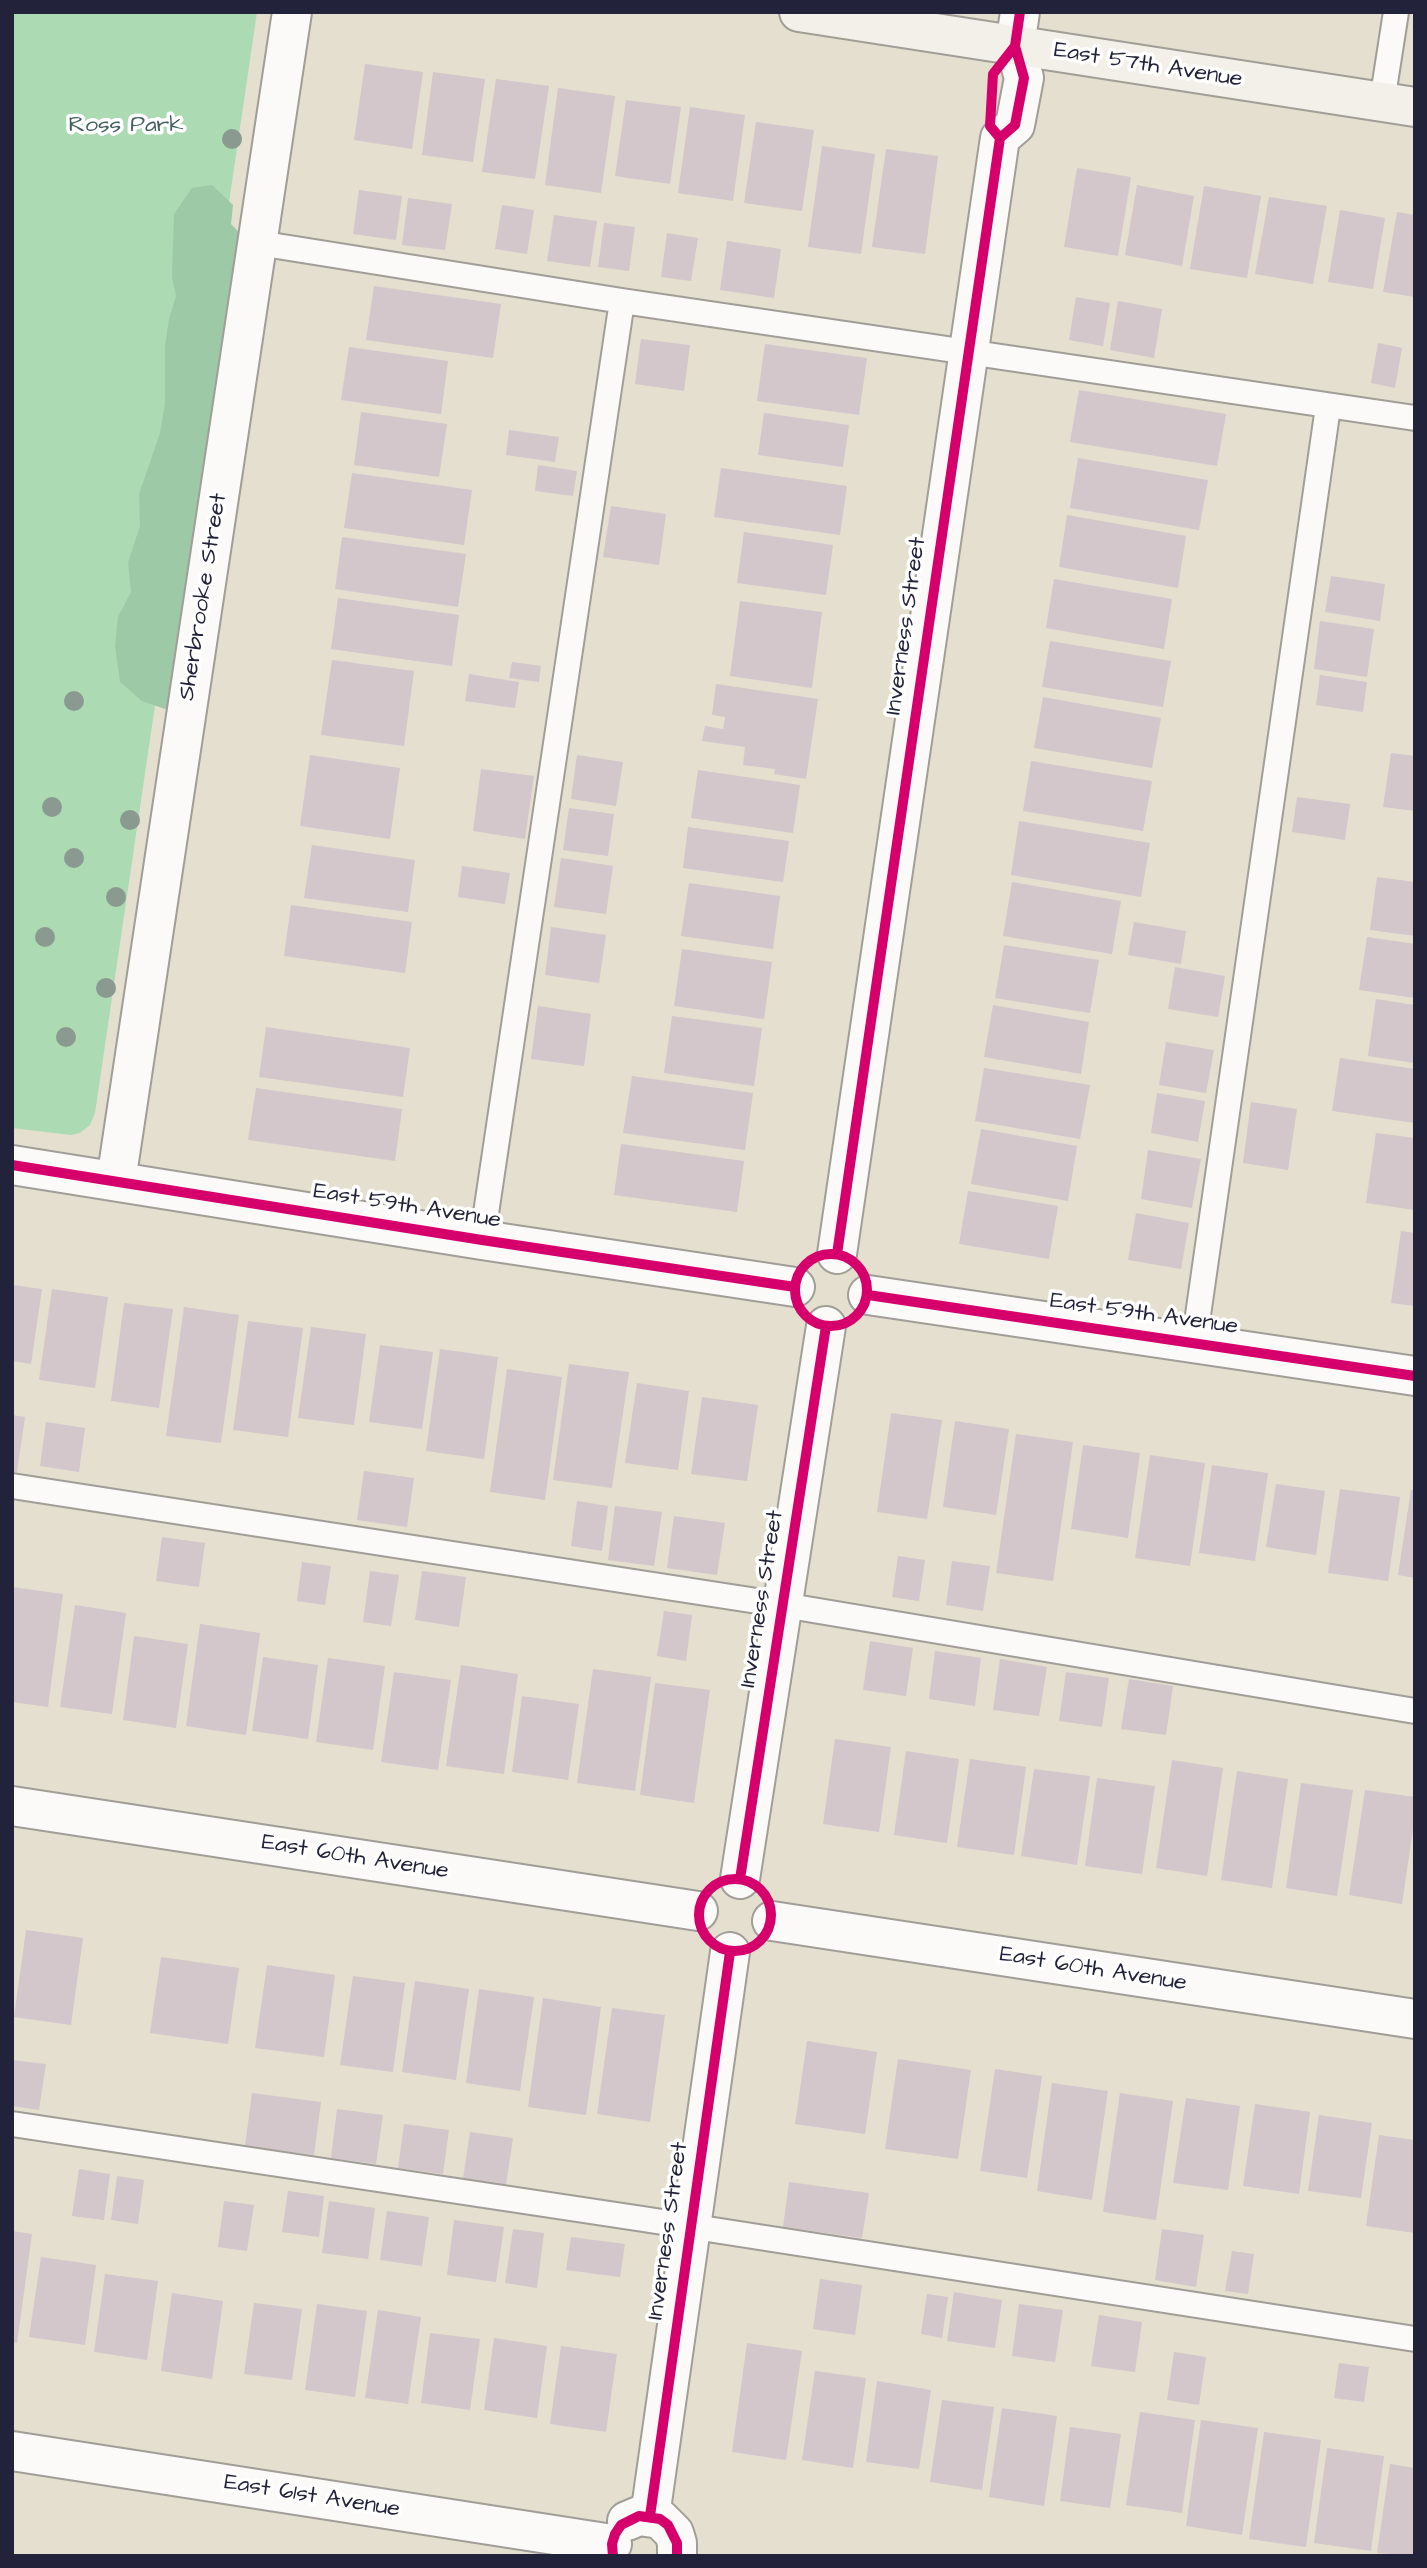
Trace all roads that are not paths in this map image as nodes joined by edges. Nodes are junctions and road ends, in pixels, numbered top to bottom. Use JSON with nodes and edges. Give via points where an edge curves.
{"nodes":[{"id":1,"x":292,"y":12,"type":"edge"},
{"id":2,"x":799,"y":12,"type":"edge"},
{"id":3,"x":1395,"y":12,"type":"edge"},
{"id":4,"x":1018,"y":29,"type":"edge"},
{"id":5,"x":1399,"y":105,"type":"edge"},
{"id":6,"x":258,"y":243,"type":"junction"},
{"id":7,"x":622,"y":301,"type":"junction"},
{"id":8,"x":968,"y":352,"type":"junction"},
{"id":9,"x":1328,"y":407,"type":"junction"},
{"id":10,"x":1415,"y":418,"type":"edge"},
{"id":11,"x":12,"y":1165,"type":"edge"},
{"id":12,"x":116,"y":1181,"type":"junction"},
{"id":13,"x":482,"y":1240,"type":"junction"},
{"id":14,"x":837,"y":1254,"type":"junction"},
{"id":15,"x":795,"y":1287,"type":"junction"},
{"id":16,"x":868,"y":1295,"type":"junction"},
{"id":17,"x":826,"y":1326,"type":"junction"},
{"id":18,"x":1194,"y":1343,"type":"junction"},
{"id":19,"x":1415,"y":1376,"type":"edge"},
{"id":20,"x":12,"y":1486,"type":"edge"},
{"id":21,"x":783,"y":1605,"type":"junction"},
{"id":22,"x":1415,"y":1711,"type":"edge"},
{"id":23,"x":12,"y":1806,"type":"edge"},
{"id":24,"x":740,"y":1879,"type":"junction"},
{"id":25,"x":698,"y":1911,"type":"junction"},
{"id":26,"x":772,"y":1921,"type":"junction"},
{"id":27,"x":730,"y":1952,"type":"junction"},
{"id":28,"x":1415,"y":2019,"type":"edge"},
{"id":29,"x":12,"y":2124,"type":"edge"},
{"id":30,"x":691,"y":2226,"type":"junction"},
{"id":31,"x":1415,"y":2339,"type":"edge"},
{"id":32,"x":12,"y":2451,"type":"edge"},
{"id":33,"x":650,"y":2516,"type":"junction"},
{"id":34,"x":612,"y":2550,"type":"edge"},
{"id":35,"x":682,"y":2555,"type":"edge"}],
"edges":[{"from":1,"to":6,"type":"street","name":"Sherbrooke Street"},
{"from":2,"to":4,"type":"street","name":"East 57th Avenue"},
{"from":3,"to":5,"type":"lane"},
{"from":4,"to":5,"type":"street","name":"East 57th Avenue"},
{"from":4,"to":8,"type":"street","name":"Inverness Street","via":[[1024,78],[1015,125],[1000,138]]},
{"from":6,"to":7,"type":"lane"},
{"from":6,"to":12,"type":"street","name":"Sherbrooke Street"},
{"from":7,"to":8,"type":"lane"},
{"from":7,"to":13,"type":"lane"},
{"from":8,"to":9,"type":"lane"},
{"from":8,"to":14,"type":"street","name":"Inverness Street"},
{"from":9,"to":10,"type":"lane"},
{"from":9,"to":18,"type":"lane"},
{"from":11,"to":12,"type":"street","name":"East 59th Avenue"},
{"from":12,"to":13,"type":"street","name":"East 59th Avenue"},
{"from":13,"to":15,"type":"street","name":"East 59th Avenue"},
{"from":14,"to":15,"type":"street","via":[[804,1265]]},
{"from":14,"to":16,"type":"street","via":[[848,1257],[864,1273]]},
{"from":15,"to":17,"type":"street","via":[[799,1308]]},
{"from":16,"to":17,"type":"street","via":[[858,1316],[838,1326]]},
{"from":16,"to":18,"type":"street","name":"East 59th Avenue"},
{"from":17,"to":21,"type":"street","name":"Inverness Street"},
{"from":18,"to":19,"type":"street","name":"East 59th Avenue"},
{"from":20,"to":21,"type":"lane"},
{"from":21,"to":22,"type":"lane"},
{"from":21,"to":24,"type":"street","name":"Inverness Street"},
{"from":23,"to":25,"type":"street","name":"East 60th Avenue"},
{"from":24,"to":25,"type":"street","via":[[709,1889]]},
{"from":24,"to":26,"type":"street","via":[[761,1889]]},
{"from":25,"to":27,"type":"street","via":[[702,1933]]},
{"from":26,"to":27,"type":"street","via":[[761,1941]]},
{"from":26,"to":28,"type":"street","name":"East 60th Avenue"},
{"from":27,"to":30,"type":"street","name":"Inverness Street"},
{"from":29,"to":30,"type":"lane"},
{"from":30,"to":31,"type":"lane"},
{"from":30,"to":33,"type":"street","name":"Inverness Street"},
{"from":32,"to":34,"type":"street","name":"East 61st Avenue"},
{"from":33,"to":34,"type":"street","via":[[621,2525]]},
{"from":33,"to":35,"type":"street","via":[[674,2533]]}]}
